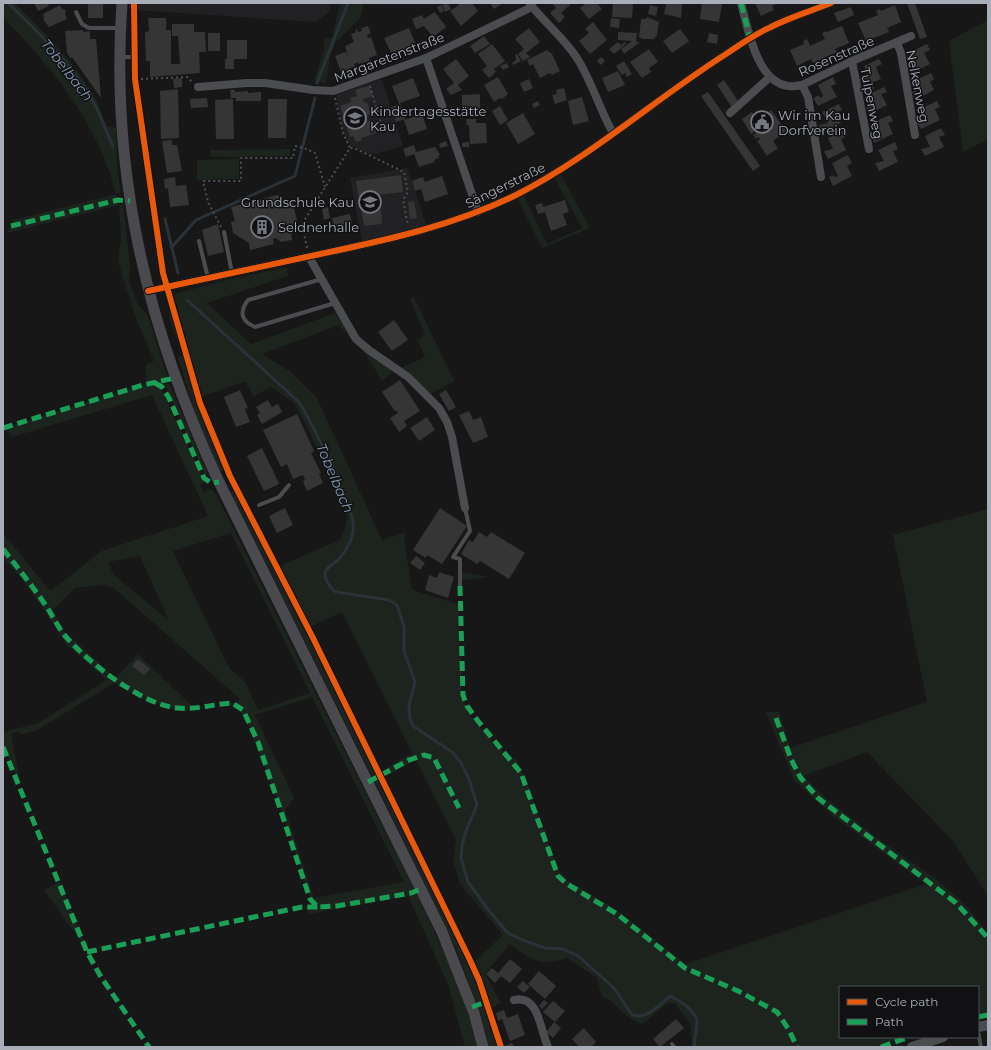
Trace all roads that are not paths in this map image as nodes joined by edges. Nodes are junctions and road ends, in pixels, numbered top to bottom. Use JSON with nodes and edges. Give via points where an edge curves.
{"nodes":[{"id":1,"x":122,"y":3,"type":"edge"},
{"id":2,"x":741,"y":3,"type":"edge"},
{"id":3,"x":831,"y":3,"type":"edge"},
{"id":4,"x":531,"y":5,"type":"edge"},
{"id":5,"x":76,"y":12,"type":"dead end"},
{"id":6,"x":134,"y":13,"type":"dead end"},
{"id":7,"x":120,"y":28,"type":"junction"},
{"id":8,"x":911,"y":36,"type":"dead end"},
{"id":9,"x":750,"y":38,"type":"junction"},
{"id":10,"x":897,"y":43,"type":"junction"},
{"id":11,"x":135,"y":56,"type":"junction"},
{"id":12,"x":119,"y":57,"type":"junction"},
{"id":13,"x":426,"y":58,"type":"junction"},
{"id":14,"x":852,"y":60,"type":"junction"},
{"id":15,"x":770,"y":77,"type":"junction"},
{"id":16,"x":802,"y":85,"type":"junction"},
{"id":17,"x":198,"y":87,"type":"road end"},
{"id":18,"x":730,"y":113,"type":"dead end"},
{"id":19,"x":613,"y":133,"type":"junction"},
{"id":20,"x":915,"y":135,"type":"dead end"},
{"id":21,"x":869,"y":149,"type":"dead end"},
{"id":22,"x":821,"y":177,"type":"dead end"},
{"id":23,"x":150,"y":186,"type":"dead end"},
{"id":24,"x":478,"y":212,"type":"junction"},
{"id":25,"x":224,"y":232,"type":"road end"},
{"id":26,"x":199,"y":241,"type":"dead end"},
{"id":27,"x":309,"y":257,"type":"junction"},
{"id":28,"x":233,"y":273,"type":"junction"},
{"id":29,"x":208,"y":278,"type":"junction"},
{"id":30,"x":322,"y":279,"type":"junction"},
{"id":31,"x":148,"y":291,"type":"junction"},
{"id":32,"x":335,"y":303,"type":"junction"},
{"id":33,"x":289,"y":485,"type":"dead end"},
{"id":34,"x":259,"y":505,"type":"dead end"},
{"id":35,"x":465,"y":508,"type":"joint"},
{"id":36,"x":460,"y":586,"type":"dead end"},
{"id":37,"x":514,"y":1000,"type":"dead end"},
{"id":38,"x":979,"y":1037,"type":"edge"},
{"id":39,"x":940,"y":1038,"type":"edge"},
{"id":40,"x":483,"y":1047,"type":"edge"},
{"id":41,"x":548,"y":1047,"type":"edge"},
{"id":42,"x":912,"y":1047,"type":"edge"},
{"id":43,"x":981,"y":1047,"type":"edge"}],
"edges":[{"from":1,"to":7,"type":"main road"},
{"from":2,"to":9,"type":"street"},
{"from":3,"to":9,"type":"street","name":"Sängerstraße","via":[[772,26]]},
{"from":4,"to":13,"type":"street","name":"Margaretenstraße"},
{"from":4,"to":19,"type":"street","via":[[577,58]]},
{"from":5,"to":7,"type":"lane","via":[[82,24],[89,28]]},
{"from":6,"to":11,"type":"lane"},
{"from":7,"to":12,"type":"main road"},
{"from":8,"to":10,"type":"street","name":"Rosenstraße"},
{"from":9,"to":15,"type":"street","via":[[760,63]]},
{"from":9,"to":19,"type":"street","name":"Sängerstraße","via":[[701,69]]},
{"from":10,"to":14,"type":"street","name":"Rosenstraße"},
{"from":10,"to":20,"type":"street","name":"Nelkenweg","via":[[901,53]]},
{"from":11,"to":12,"type":"lane"},
{"from":11,"to":23,"type":"lane","via":[[135,79]]},
{"from":12,"to":31,"type":"main road","via":[[120,113],[127,181],[135,234]]},
{"from":13,"to":17,"type":"street","name":"Margaretenstraße","via":[[333,91],[247,82]]},
{"from":13,"to":24,"type":"street"},
{"from":14,"to":16,"type":"street","name":"Rosenstraße"},
{"from":14,"to":21,"type":"street","name":"Tulpenweg"},
{"from":15,"to":16,"type":"street","name":"Rosenstraße","via":[[783,85]]},
{"from":15,"to":18,"type":"street"},
{"from":16,"to":22,"type":"street","via":[[808,97]]},
{"from":19,"to":24,"type":"street","name":"Sängerstraße","via":[[548,176]]},
{"from":24,"to":27,"type":"street","name":"Sängerstraße","via":[[409,234]]},
{"from":25,"to":28,"type":"lane"},
{"from":26,"to":29,"type":"lane"},
{"from":27,"to":28,"type":"street","name":"Sängerstraße"},
{"from":27,"to":30,"type":"street"},
{"from":28,"to":29,"type":"street","name":"Sängerstraße"},
{"from":29,"to":31,"type":"street","name":"Sängerstraße"},
{"from":30,"to":32,"type":"street"},
{"from":30,"to":32,"type":"lane","via":[[248,300],[242,308],[242,317],[247,324],[255,327]]},
{"from":31,"to":40,"type":"main road","via":[[174,378],[203,448],[418,882],[461,977]]},
{"from":32,"to":35,"type":"street","via":[[356,339],[408,377],[439,408],[452,437]]},
{"from":33,"to":34,"type":"lane","via":[[279,497]]},
{"from":35,"to":36,"type":"lane","via":[[470,531],[453,557],[460,560]]},
{"from":37,"to":41,"type":"street","via":[[527,1000],[534,1007]]},
{"from":38,"to":43,"type":"lane"},
{"from":39,"to":42,"type":"street"}]}
